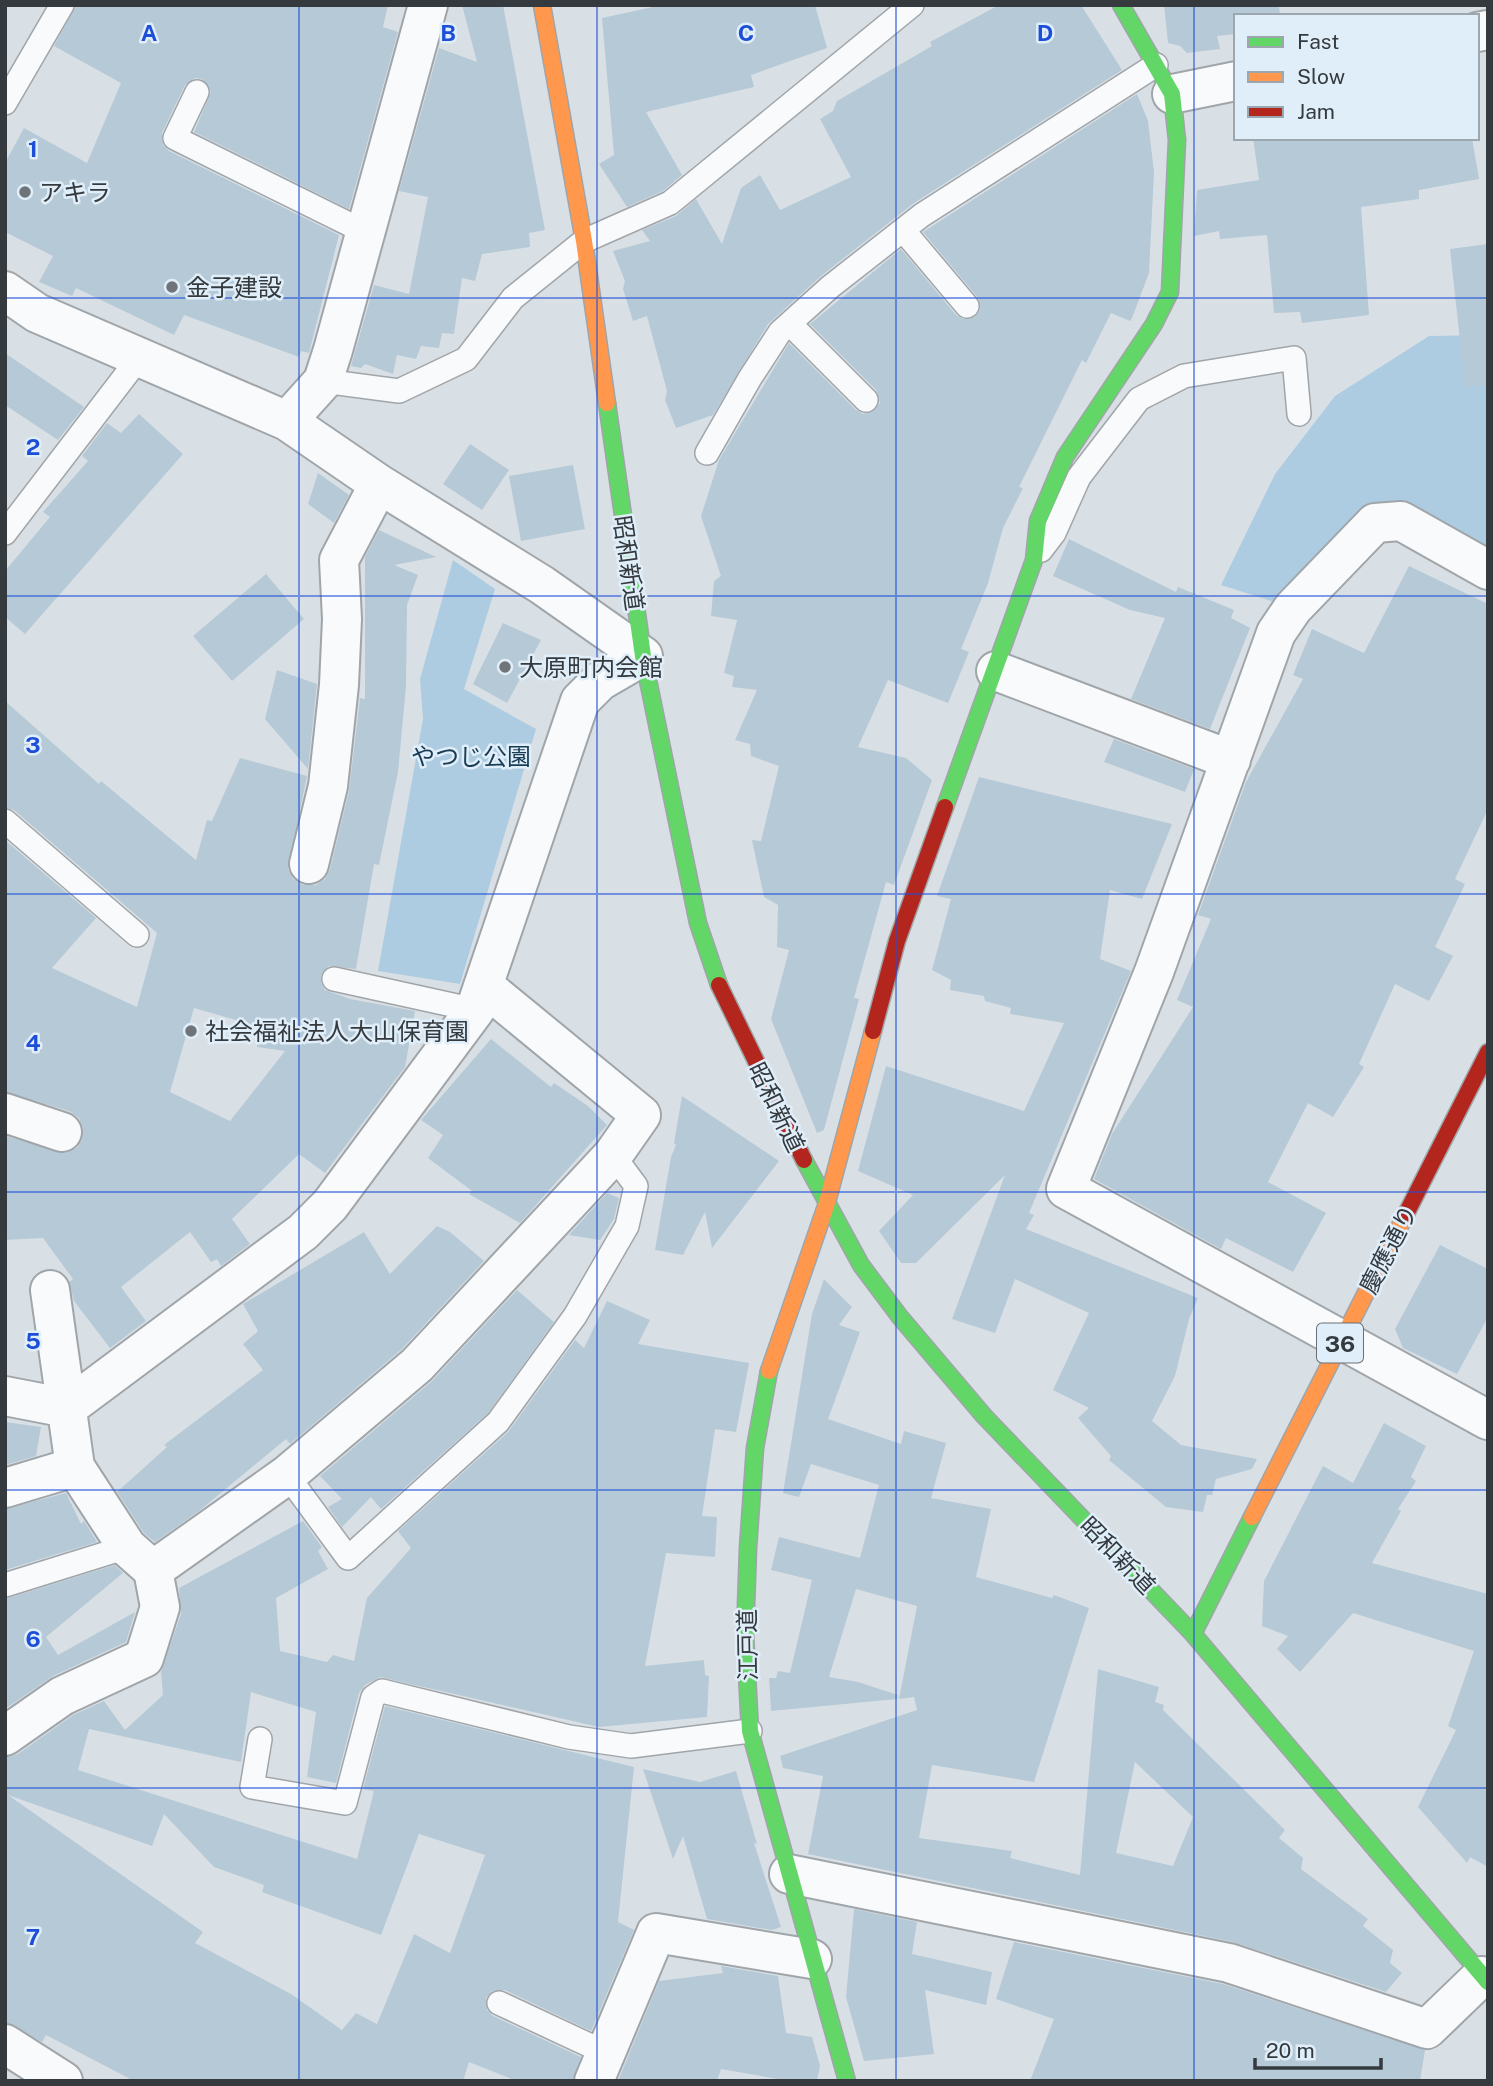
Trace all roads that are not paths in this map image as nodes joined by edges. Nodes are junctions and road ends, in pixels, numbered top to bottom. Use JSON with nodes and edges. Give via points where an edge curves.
{"nodes":[{"id":1,"x":62,"y":5,"type":"edge"},
{"id":2,"x":428,"y":5,"type":"edge"},
{"id":3,"x":542,"y":5,"type":"edge"},
{"id":4,"x":1121,"y":5,"type":"edge"},
{"id":5,"x":909,"y":7,"type":"edge"},
{"id":6,"x":1164,"y":80,"type":"junction"},
{"id":7,"x":1234,"y":81,"type":"edge"},
{"id":8,"x":198,"y":92,"type":"dead end"},
{"id":9,"x":5,"y":103,"type":"edge"},
{"id":10,"x":903,"y":230,"type":"junction"},
{"id":11,"x":367,"y":233,"type":"junction"},
{"id":12,"x":584,"y":241,"type":"junction"},
{"id":13,"x":5,"y":291,"type":"edge"},
{"id":14,"x":967,"y":306,"type":"dead end"},
{"id":15,"x":790,"y":324,"type":"junction"},
{"id":16,"x":139,"y":358,"type":"junction"},
{"id":17,"x":323,"y":381,"type":"junction"},
{"id":18,"x":866,"y":400,"type":"dead end"},
{"id":19,"x":1299,"y":414,"type":"dead end"},
{"id":20,"x":287,"y":421,"type":"junction"},
{"id":21,"x":707,"y":453,"type":"dead end"},
{"id":22,"x":379,"y":484,"type":"junction"},
{"id":23,"x":5,"y":533,"type":"edge"},
{"id":24,"x":1034,"y":560,"type":"junction"},
{"id":25,"x":1488,"y":570,"type":"edge"},
{"id":26,"x":643,"y":656,"type":"junction"},
{"id":27,"x":996,"y":671,"type":"junction"},
{"id":28,"x":1231,"y":760,"type":"junction"},
{"id":29,"x":5,"y":821,"type":"edge"},
{"id":30,"x":309,"y":864,"type":"dead end"},
{"id":31,"x":137,"y":935,"type":"dead end"},
{"id":32,"x":334,"y":979,"type":"dead end"},
{"id":33,"x":480,"y":998,"type":"junction"},
{"id":34,"x":1488,"y":1052,"type":"edge"},
{"id":35,"x":5,"y":1113,"type":"edge"},
{"id":36,"x":62,"y":1132,"type":"dead end"},
{"id":37,"x":613,"y":1155,"type":"junction"},
{"id":38,"x":826,"y":1206,"type":"junction"},
{"id":39,"x":50,"y":1290,"type":"dead end"},
{"id":40,"x":1342,"y":1340,"type":"junction"},
{"id":41,"x":5,"y":1396,"type":"edge"},
{"id":42,"x":67,"y":1408,"type":"junction"},
{"id":43,"x":1488,"y":1420,"type":"edge"},
{"id":44,"x":75,"y":1467,"type":"junction"},
{"id":45,"x":287,"y":1475,"type":"junction"},
{"id":46,"x":5,"y":1488,"type":"edge"},
{"id":47,"x":140,"y":1558,"type":"junction"},
{"id":48,"x":5,"y":1585,"type":"edge"},
{"id":49,"x":1193,"y":1634,"type":"junction"},
{"id":50,"x":750,"y":1731,"type":"junction"},
{"id":51,"x":5,"y":1736,"type":"edge"},
{"id":52,"x":260,"y":1739,"type":"dead end"},
{"id":53,"x":789,"y":1874,"type":"junction"},
{"id":54,"x":812,"y":1959,"type":"junction"},
{"id":55,"x":1485,"y":1979,"type":"edge"},
{"id":56,"x":499,"y":2003,"type":"dead end"},
{"id":57,"x":5,"y":2044,"type":"edge"},
{"id":58,"x":600,"y":2067,"type":"edge"},
{"id":59,"x":63,"y":2081,"type":"edge"},
{"id":60,"x":848,"y":2081,"type":"edge"}],
"edges":[{"from":1,"to":9,"type":"lane"},
{"from":2,"to":11,"type":"street"},
{"from":3,"to":12,"type":"main road","name":"昭和新道"},
{"from":4,"to":6,"type":"main road"},
{"from":5,"to":12,"type":"lane","via":[[670,203]]},
{"from":6,"to":7,"type":"street"},
{"from":6,"to":10,"type":"lane"},
{"from":6,"to":24,"type":"main road","name":"江戸道","via":[[1177,140],[1170,292],[1154,324],[1065,457],[1038,521]]},
{"from":8,"to":11,"type":"lane","via":[[175,138]]},
{"from":10,"to":14,"type":"lane"},
{"from":10,"to":15,"type":"lane"},
{"from":11,"to":17,"type":"street"},
{"from":12,"to":17,"type":"lane","via":[[513,298],[466,359],[399,391]]},
{"from":12,"to":26,"type":"main road","name":"昭和新道"},
{"from":13,"to":16,"type":"street","via":[[37,313]]},
{"from":15,"to":18,"type":"lane"},
{"from":15,"to":21,"type":"lane","via":[[750,377]]},
{"from":16,"to":20,"type":"street"},
{"from":16,"to":23,"type":"lane"},
{"from":17,"to":20,"type":"street"},
{"from":19,"to":24,"type":"lane","via":[[1294,358],[1184,376],[1139,399],[1079,477],[1054,533]]},
{"from":20,"to":22,"type":"street"},
{"from":22,"to":26,"type":"street","via":[[542,584]]},
{"from":22,"to":30,"type":"street","via":[[339,560],[339,685],[328,786]]},
{"from":24,"to":27,"type":"main road","name":"江戸道"},
{"from":25,"to":28,"type":"street","via":[[1401,522],[1375,523],[1293,608],[1276,633]]},
{"from":26,"to":33,"type":"street","via":[[600,681],[580,701]]},
{"from":26,"to":38,"type":"main road","name":"昭和新道","via":[[698,923],[718,982]]},
{"from":27,"to":28,"type":"street"},
{"from":27,"to":38,"type":"main road","name":"江戸道","via":[[897,941]]},
{"from":28,"to":40,"type":"street","via":[[1154,972],[1066,1189]]},
{"from":29,"to":31,"type":"lane"},
{"from":32,"to":33,"type":"lane"},
{"from":33,"to":37,"type":"street","via":[[641,1115]]},
{"from":33,"to":42,"type":"street","via":[[303,1232]]},
{"from":34,"to":40,"type":"main road","name":"慶應通り","number":"36"},
{"from":35,"to":36,"type":"street"},
{"from":37,"to":45,"type":"street","via":[[417,1365]]},
{"from":37,"to":45,"type":"lane","via":[[636,1186],[627,1226],[575,1316],[498,1422],[348,1558]]},
{"from":38,"to":49,"type":"main road","name":"昭和新道","via":[[861,1265],[900,1317],[984,1416]]},
{"from":38,"to":50,"type":"main road","name":"江戸道","via":[[768,1374],[755,1448],[745,1635]]},
{"from":39,"to":42,"type":"street"},
{"from":40,"to":43,"type":"street"},
{"from":40,"to":49,"type":"main road","name":"慶應通り","number":"36"},
{"from":41,"to":42,"type":"street"},
{"from":42,"to":44,"type":"street"},
{"from":44,"to":46,"type":"street"},
{"from":44,"to":47,"type":"street"},
{"from":45,"to":47,"type":"street"},
{"from":47,"to":48,"type":"lane"},
{"from":47,"to":51,"type":"street","via":[[160,1607],[144,1658],[62,1696]]},
{"from":49,"to":55,"type":"main road","name":"昭和新道"},
{"from":50,"to":52,"type":"lane","via":[[631,1746],[569,1737],[382,1691],[373,1697],[345,1803],[252,1787]]},
{"from":50,"to":53,"type":"main road","name":"江戸道"},
{"from":53,"to":54,"type":"main road","name":"江戸道"},
{"from":53,"to":55,"type":"street","via":[[1229,1963],[1427,2029]]},
{"from":54,"to":58,"type":"street","via":[[656,1933]]},
{"from":54,"to":60,"type":"main road","name":"江戸道"},
{"from":56,"to":58,"type":"lane"},
{"from":57,"to":59,"type":"street"}]}
